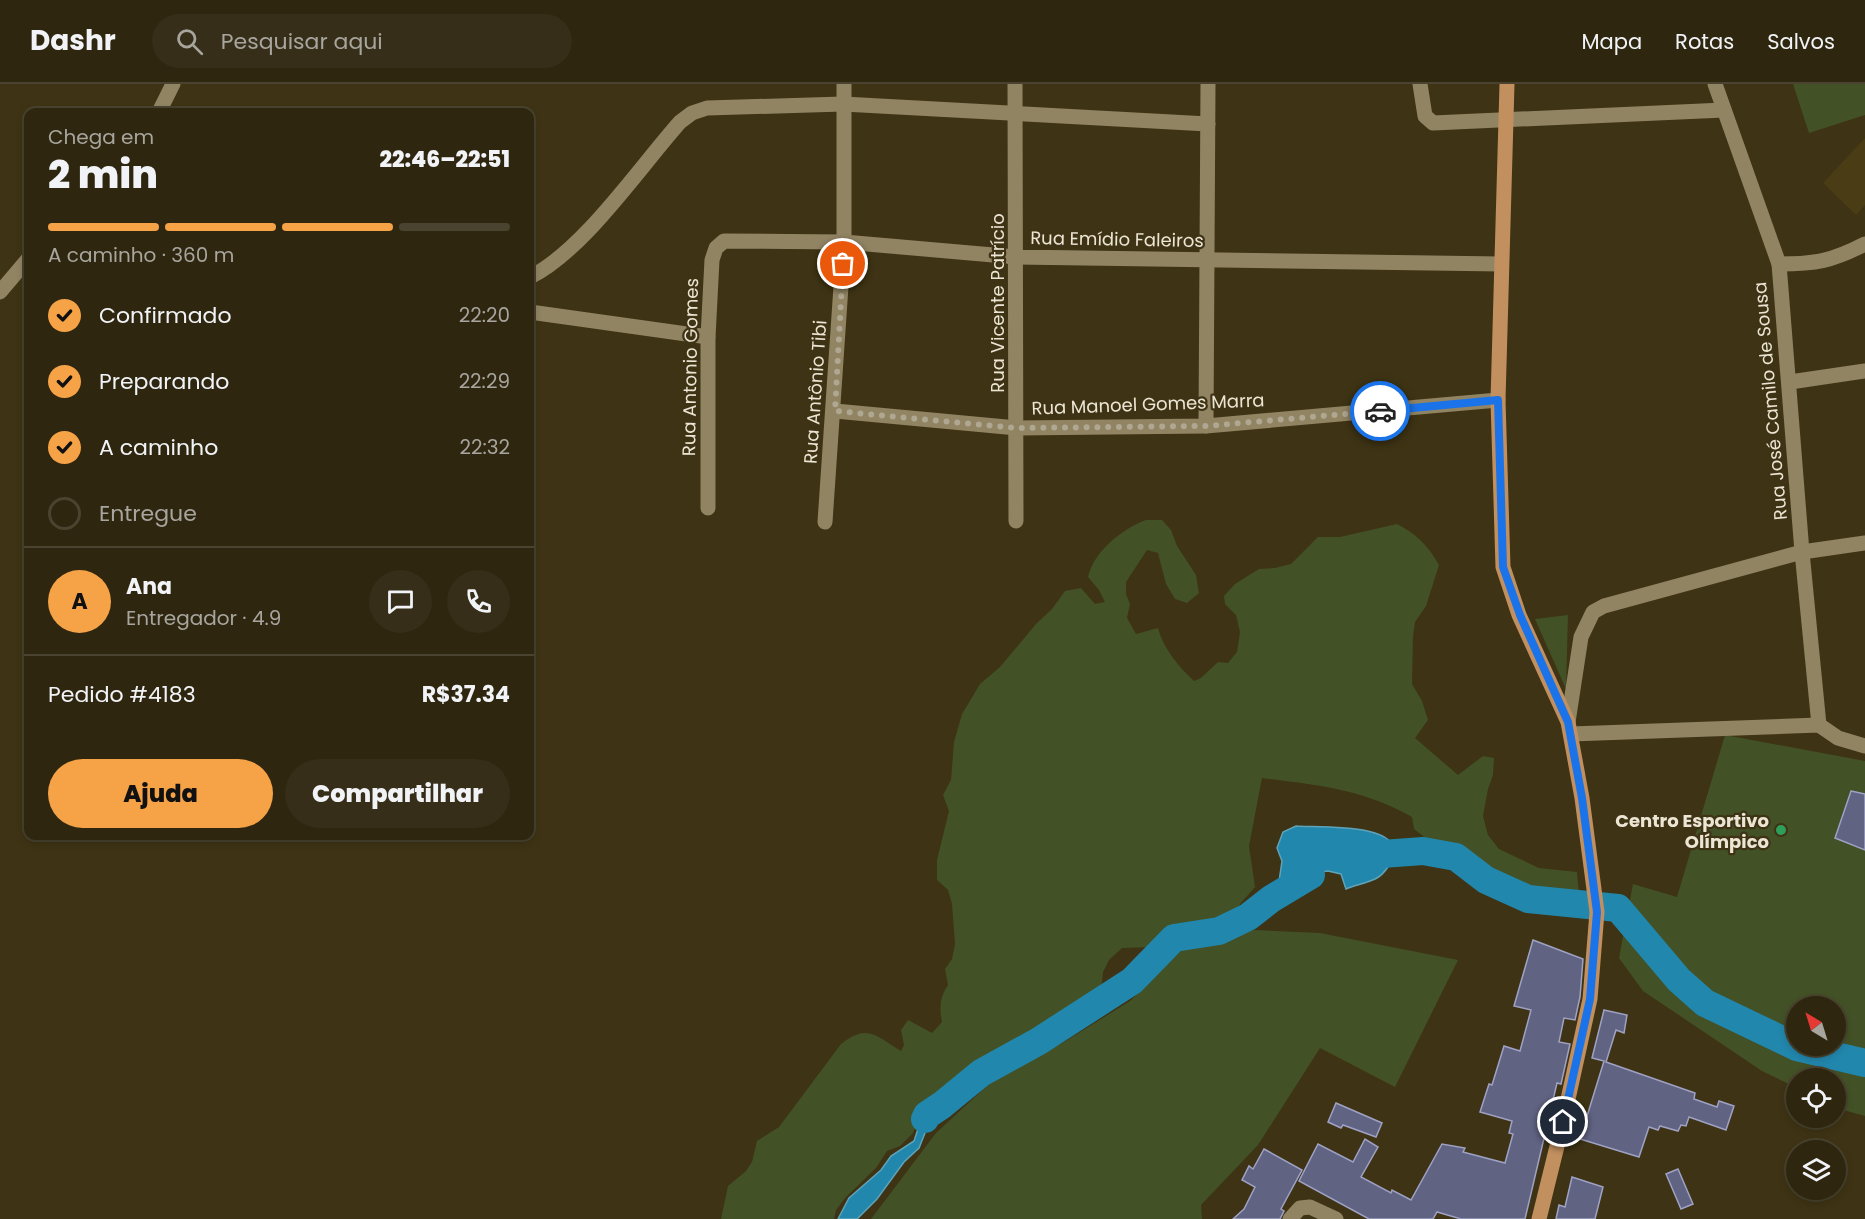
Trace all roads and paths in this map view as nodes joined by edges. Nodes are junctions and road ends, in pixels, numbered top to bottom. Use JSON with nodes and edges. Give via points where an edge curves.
{"nodes":[{"id":1,"x":173,"y":84,"type":"edge"},
{"id":2,"x":844,"y":84,"type":"edge"},
{"id":3,"x":1015,"y":84,"type":"edge"},
{"id":4,"x":1208,"y":84,"type":"edge"},
{"id":5,"x":1420,"y":84,"type":"edge"},
{"id":6,"x":1507,"y":84,"type":"edge"},
{"id":7,"x":1715,"y":84,"type":"edge"},
{"id":8,"x":843,"y":104,"type":"junction"},
{"id":9,"x":161,"y":108,"type":"edge"},
{"id":10,"x":1724,"y":110,"type":"junction"},
{"id":11,"x":1015,"y":114,"type":"junction"},
{"id":12,"x":1507,"y":121,"type":"junction"},
{"id":13,"x":1208,"y":124,"type":"junction"},
{"id":14,"x":732,"y":240,"type":"joint"},
{"id":15,"x":844,"y":242,"type":"junction"},
{"id":16,"x":1865,"y":244,"type":"edge"},
{"id":17,"x":1016,"y":257,"type":"junction"},
{"id":18,"x":1206,"y":260,"type":"junction"},
{"id":19,"x":24,"y":264,"type":"edge"},
{"id":20,"x":1501,"y":264,"type":"junction"},
{"id":21,"x":1779,"y":264,"type":"junction"},
{"id":22,"x":534,"y":275,"type":"edge"},
{"id":23,"x":0,"y":292,"type":"edge"},
{"id":24,"x":534,"y":313,"type":"edge"},
{"id":25,"x":708,"y":337,"type":"junction"},
{"id":26,"x":1865,"y":371,"type":"edge"},
{"id":27,"x":1790,"y":382,"type":"junction"},
{"id":28,"x":1498,"y":400,"type":"junction"},
{"id":29,"x":835,"y":411,"type":"junction"},
{"id":30,"x":1206,"y":426,"type":"junction"},
{"id":31,"x":1017,"y":428,"type":"junction"},
{"id":32,"x":708,"y":507,"type":"dead end"},
{"id":33,"x":1016,"y":521,"type":"dead end"},
{"id":34,"x":825,"y":522,"type":"dead end"},
{"id":35,"x":1865,"y":543,"type":"edge"},
{"id":36,"x":1802,"y":552,"type":"junction"},
{"id":37,"x":1819,"y":725,"type":"junction"},
{"id":38,"x":1569,"y":728,"type":"junction"},
{"id":39,"x":1865,"y":746,"type":"edge"},
{"id":40,"x":1290,"y":1219,"type":"edge"},
{"id":41,"x":1336,"y":1219,"type":"edge"},
{"id":42,"x":1539,"y":1219,"type":"edge"}],
"edges":[{"from":1,"to":9,"type":"street"},
{"from":2,"to":8,"type":"street","name":"Rua Antônio Tibi"},
{"from":3,"to":11,"type":"street","name":"Rua Vicente Patrício"},
{"from":4,"to":13,"type":"street"},
{"from":5,"to":12,"type":"street","via":[[1425,116],[1433,123]]},
{"from":6,"to":12,"type":"main road"},
{"from":7,"to":10,"type":"street","name":"Rua José Camilo de Sousa"},
{"from":8,"to":11,"type":"street"},
{"from":8,"to":15,"type":"street","name":"Rua Antônio Tibi"},
{"from":8,"to":22,"type":"street","via":[[752,105],[692,113],[592,225],[548,267]]},
{"from":10,"to":12,"type":"street"},
{"from":10,"to":21,"type":"street","name":"Rua José Camilo de Sousa"},
{"from":11,"to":13,"type":"street"},
{"from":11,"to":17,"type":"street","name":"Rua Vicente Patrício"},
{"from":12,"to":20,"type":"main road"},
{"from":13,"to":18,"type":"street"},
{"from":14,"to":15,"type":"street","name":"Rua Emídio Faleiros"},
{"from":14,"to":25,"type":"street","name":"Rua Antonio Gomes","via":[[720,244],[713,253]]},
{"from":15,"to":17,"type":"street","name":"Rua Emídio Faleiros"},
{"from":15,"to":29,"type":"street","name":"Rua Antônio Tibi"},
{"from":16,"to":21,"type":"street","via":[[1818,263]]},
{"from":17,"to":18,"type":"street","name":"Rua Emídio Faleiros"},
{"from":17,"to":31,"type":"street","name":"Rua Vicente Patrício"},
{"from":18,"to":20,"type":"street","name":"Rua Emídio Faleiros"},
{"from":18,"to":30,"type":"street"},
{"from":19,"to":23,"type":"street"},
{"from":20,"to":28,"type":"main road"},
{"from":21,"to":27,"type":"street","name":"Rua José Camilo de Sousa"},
{"from":24,"to":25,"type":"street"},
{"from":25,"to":32,"type":"street","name":"Rua Antonio Gomes"},
{"from":26,"to":27,"type":"street"},
{"from":27,"to":36,"type":"street","name":"Rua José Camilo de Sousa"},
{"from":28,"to":30,"type":"street","name":"Rua Manoel Gomes Marra"},
{"from":28,"to":38,"type":"main road","via":[[1506,578]]},
{"from":29,"to":31,"type":"street","name":"Rua Manoel Gomes Marra"},
{"from":29,"to":34,"type":"street","name":"Rua Antônio Tibi"},
{"from":30,"to":31,"type":"street","name":"Rua Manoel Gomes Marra"},
{"from":31,"to":33,"type":"street","name":"Rua Vicente Patrício"},
{"from":35,"to":36,"type":"street"},
{"from":36,"to":37,"type":"street","name":"Rua José Camilo de Sousa"},
{"from":36,"to":38,"type":"street","via":[[1593,612],[1581,637]]},
{"from":37,"to":38,"type":"street"},
{"from":37,"to":39,"type":"street","via":[[1838,738]]},
{"from":38,"to":42,"type":"main road","via":[[1592,871],[1596,947],[1590,999]]},
{"from":40,"to":41,"type":"street","via":[[1300,1208],[1310,1207]]}]}
